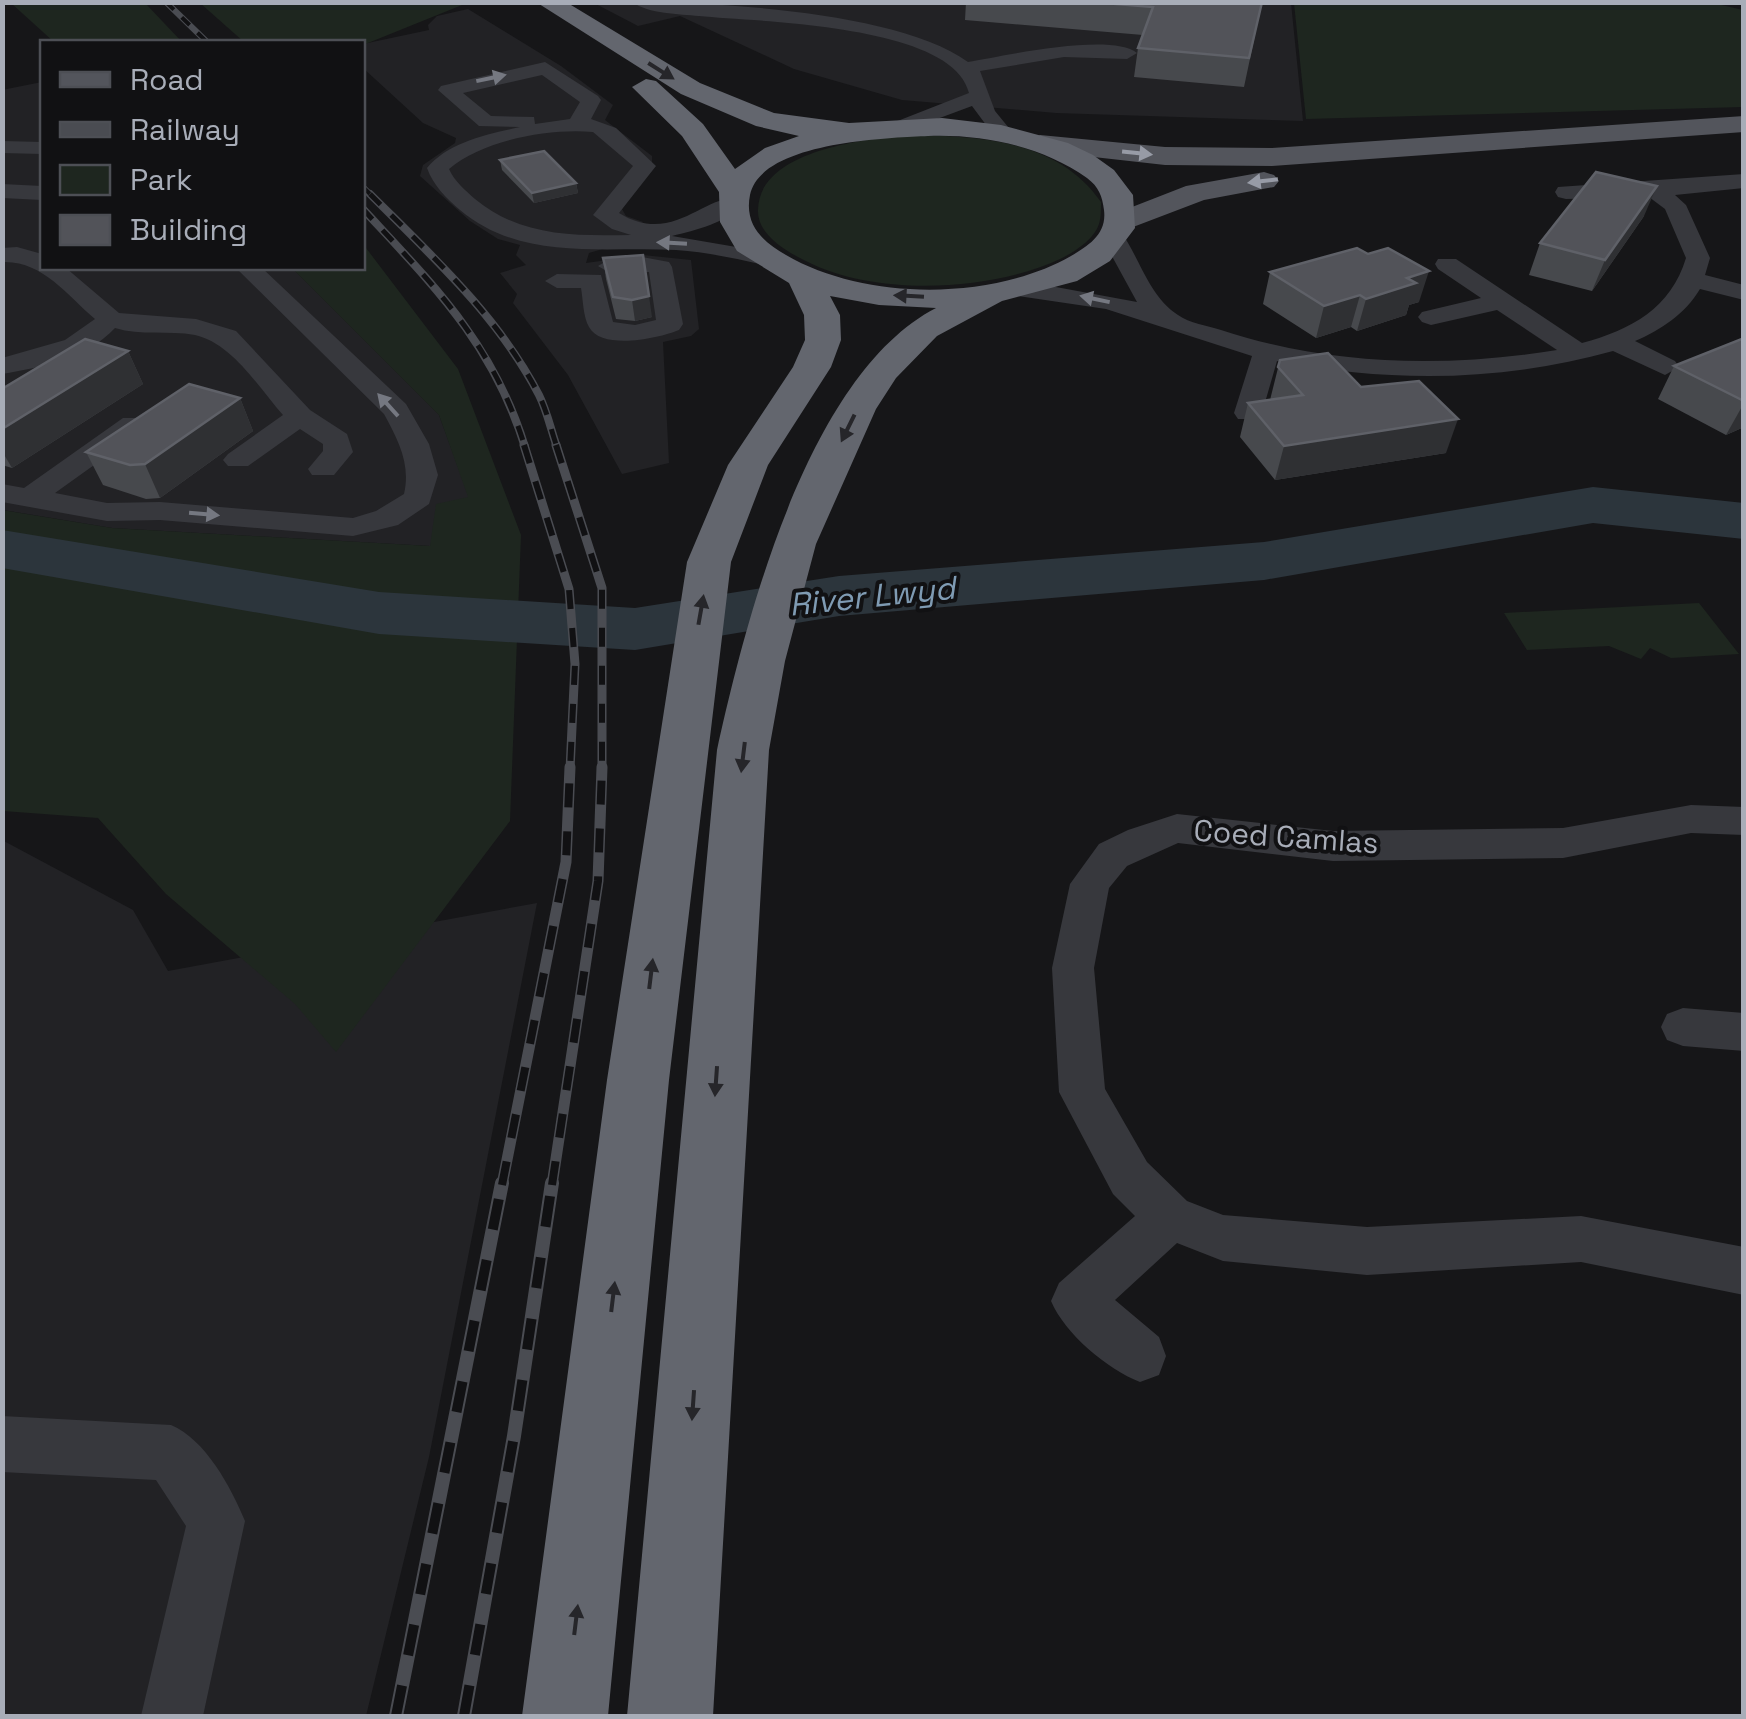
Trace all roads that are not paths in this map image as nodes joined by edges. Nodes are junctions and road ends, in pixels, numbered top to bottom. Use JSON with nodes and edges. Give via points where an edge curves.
{"nodes":[{"id":1,"x":641,"y":2,"type":"edge"},
{"id":2,"x":771,"y":2,"type":"edge"},
{"id":3,"x":820,"y":2,"type":"edge"},
{"id":4,"x":666,"y":4,"type":"edge"},
{"id":5,"x":538,"y":7,"type":"edge"},
{"id":6,"x":749,"y":16,"type":"junction"},
{"id":7,"x":838,"y":27,"type":"junction"},
{"id":8,"x":1127,"y":53,"type":"dead end"},
{"id":9,"x":964,"y":68,"type":"junction"},
{"id":10,"x":980,"y":96,"type":"junction"},
{"id":11,"x":583,"y":116,"type":"junction"},
{"id":12,"x":1744,"y":124,"type":"edge"},
{"id":13,"x":902,"y":126,"type":"junction"},
{"id":14,"x":849,"y":132,"type":"junction"},
{"id":15,"x":1002,"y":133,"type":"junction"},
{"id":16,"x":1744,"y":139,"type":"edge"},
{"id":17,"x":1040,"y":143,"type":"junction"},
{"id":18,"x":2,"y":147,"type":"edge"},
{"id":19,"x":40,"y":148,"type":"edge"},
{"id":20,"x":1744,"y":181,"type":"edge"},
{"id":21,"x":1654,"y":190,"type":"junction"},
{"id":22,"x":2,"y":192,"type":"edge"},
{"id":23,"x":1566,"y":192,"type":"dead end"},
{"id":24,"x":40,"y":193,"type":"edge"},
{"id":25,"x":733,"y":197,"type":"junction"},
{"id":26,"x":604,"y":215,"type":"junction"},
{"id":27,"x":1117,"y":231,"type":"junction"},
{"id":28,"x":534,"y":240,"type":"junction"},
{"id":29,"x":2,"y":255,"type":"edge"},
{"id":30,"x":40,"y":261,"type":"edge"},
{"id":31,"x":1447,"y":264,"type":"dead end"},
{"id":32,"x":785,"y":268,"type":"junction"},
{"id":33,"x":54,"y":270,"type":"edge"},
{"id":34,"x":250,"y":270,"type":"edge"},
{"id":35,"x":552,"y":273,"type":"joint"},
{"id":36,"x":1692,"y":280,"type":"junction"},
{"id":37,"x":1005,"y":290,"type":"junction"},
{"id":38,"x":1744,"y":293,"type":"edge"},
{"id":39,"x":1502,"y":301,"type":"junction"},
{"id":40,"x":110,"y":318,"type":"junction"},
{"id":41,"x":1432,"y":318,"type":"dead end"},
{"id":42,"x":1169,"y":322,"type":"junction"},
{"id":43,"x":1614,"y":341,"type":"junction"},
{"id":44,"x":1267,"y":350,"type":"junction"},
{"id":45,"x":1580,"y":354,"type":"junction"},
{"id":46,"x":2,"y":366,"type":"edge"},
{"id":47,"x":1665,"y":366,"type":"dead end"},
{"id":48,"x":1410,"y":367,"type":"junction"},
{"id":49,"x":1431,"y":396,"type":"edge"},
{"id":50,"x":154,"y":409,"type":"edge"},
{"id":51,"x":1248,"y":413,"type":"edge"},
{"id":52,"x":300,"y":416,"type":"junction"},
{"id":53,"x":238,"y":460,"type":"dead end"},
{"id":54,"x":322,"y":468,"type":"dead end"},
{"id":55,"x":16,"y":496,"type":"edge"},
{"id":56,"x":1744,"y":821,"type":"edge"},
{"id":57,"x":1683,"y":1027,"type":"dead end"},
{"id":58,"x":1744,"y":1032,"type":"edge"},
{"id":59,"x":1170,"y":1217,"type":"junction"},
{"id":60,"x":1744,"y":1271,"type":"edge"},
{"id":61,"x":1140,"y":1356,"type":"dead end"},
{"id":62,"x":2,"y":1444,"type":"edge"},
{"id":63,"x":172,"y":1716,"type":"edge"},
{"id":64,"x":564,"y":1716,"type":"edge"},
{"id":65,"x":670,"y":1716,"type":"edge"}],
"edges":[{"from":1,"to":4,"type":"street"},
{"from":2,"to":6,"type":"street"},
{"from":3,"to":7,"type":"street"},
{"from":4,"to":6,"type":"street"},
{"from":5,"to":14,"type":"highway","one_way":true,"via":[[725,108]]},
{"from":5,"to":25,"type":"highway","via":[[693,130]]},
{"from":6,"to":7,"type":"street"},
{"from":7,"to":9,"type":"street","via":[[909,40]]},
{"from":8,"to":9,"type":"street","via":[[1064,51]]},
{"from":9,"to":10,"type":"street"},
{"from":10,"to":13,"type":"street"},
{"from":10,"to":15,"type":"street"},
{"from":11,"to":11,"type":"street","one_way":true,"via":[[492,124],[448,90],[545,68],[591,100]]},
{"from":11,"to":26,"type":"street","via":[[644,166]]},
{"from":11,"to":28,"type":"street","via":[[469,148],[438,168],[479,216]]},
{"from":17,"to":12,"type":"main road","one_way":true,"via":[[1165,156],[1272,157]]},
{"from":13,"to":14,"type":"highway"},
{"from":13,"to":15,"type":"highway"},
{"from":14,"to":25,"type":"highway","via":[[764,161]]},
{"from":15,"to":17,"type":"highway"},
{"from":16,"to":27,"type":"main road","one_way":true,"via":[[1249,182],[1177,198]]},
{"from":17,"to":27,"type":"highway","via":[[1104,178],[1122,208]]},
{"from":18,"to":19,"type":"street"},
{"from":20,"to":21,"type":"street"},
{"from":21,"to":23,"type":"street"},
{"from":21,"to":36,"type":"street","via":[[1676,205],[1689,230],[1698,258]]},
{"from":22,"to":24,"type":"street"},
{"from":25,"to":26,"type":"street","via":[[702,220],[661,230],[623,226]]},
{"from":25,"to":32,"type":"highway","via":[[742,236]]},
{"from":26,"to":28,"type":"street","via":[[550,224]]},
{"from":27,"to":37,"type":"highway","via":[[1078,267]]},
{"from":27,"to":42,"type":"street","via":[[1140,291]]},
{"from":32,"to":28,"type":"street","one_way":true,"via":[[702,245]]},
{"from":29,"to":30,"type":"street"},
{"from":31,"to":39,"type":"street"},
{"from":37,"to":32,"type":"highway","one_way":true,"via":[[892,295]]},
{"from":64,"to":32,"type":"highway","one_way":true,"via":[[640,1060],[710,562],[748,465],[823,340],[822,315]]},
{"from":33,"to":40,"type":"street"},
{"from":55,"to":34,"type":"street","one_way":true,"via":[[107,512],[160,510],[353,526],[387,518],[418,498],[423,475],[396,410]]},
{"from":35,"to":35,"type":"street","via":[[660,268],[672,320],[659,329],[610,332],[601,326],[592,280]]},
{"from":36,"to":38,"type":"street"},
{"from":36,"to":43,"type":"street","via":[[1666,314]]},
{"from":42,"to":37,"type":"street","one_way":true,"via":[[1088,297]]},
{"from":37,"to":65,"type":"highway","one_way":true,"via":[[924,328],[857,409],[794,544],[761,661],[743,750],[732,867]]},
{"from":39,"to":41,"type":"street"},
{"from":39,"to":45,"type":"street"},
{"from":40,"to":46,"type":"street","via":[[69,349]]},
{"from":40,"to":52,"type":"street","via":[[227,337]]},
{"from":42,"to":44,"type":"street"},
{"from":43,"to":45,"type":"street"},
{"from":43,"to":47,"type":"street"},
{"from":44,"to":48,"type":"street","via":[[1320,362]]},
{"from":44,"to":51,"type":"street"},
{"from":45,"to":48,"type":"street","via":[[1550,362]]},
{"from":48,"to":49,"type":"street"},
{"from":50,"to":55,"type":"street"},
{"from":52,"to":53,"type":"street"},
{"from":52,"to":54,"type":"street","via":[[337,440],[338,452]]},
{"from":56,"to":59,"type":"street","name":"Coed Camlas","via":[[1691,819],[1563,843],[1333,846],[1177,828],[1113,856],[1090,884],[1072,968],[1082,1092],[1130,1178]]},
{"from":57,"to":58,"type":"street"},
{"from":59,"to":60,"type":"street","name":"Coed Camlas","via":[[1223,1238],[1367,1251],[1581,1240]]},
{"from":59,"to":61,"type":"street","via":[[1076,1301]]},
{"from":62,"to":63,"type":"street","via":[[171,1453],[216,1522]]}]}
